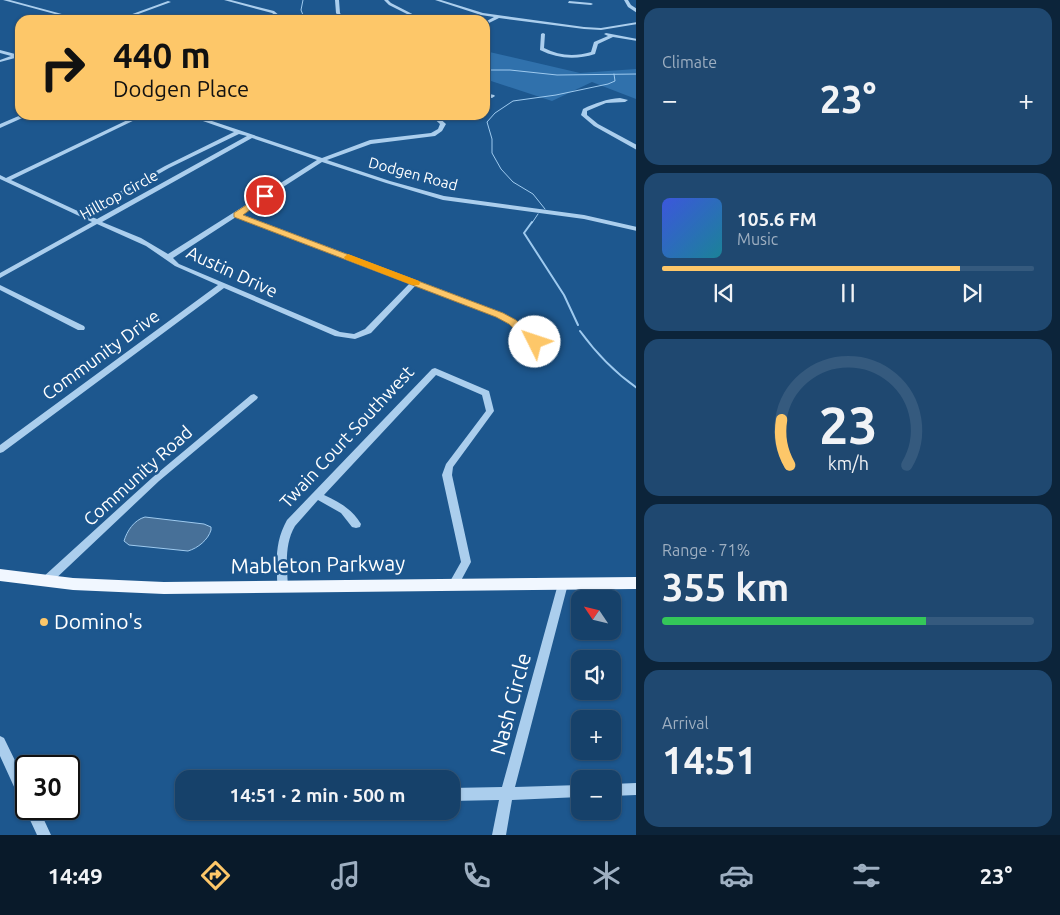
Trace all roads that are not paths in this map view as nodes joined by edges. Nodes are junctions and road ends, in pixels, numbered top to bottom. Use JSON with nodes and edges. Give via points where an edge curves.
{"nodes":[{"id":1,"x":5,"y":0,"type":"edge"},
{"id":2,"x":226,"y":0,"type":"edge"},
{"id":3,"x":337,"y":0,"type":"edge"},
{"id":4,"x":386,"y":0,"type":"edge"},
{"id":5,"x":437,"y":0,"type":"edge"},
{"id":6,"x":626,"y":0,"type":"edge"},
{"id":7,"x":168,"y":1,"type":"edge"},
{"id":8,"x":569,"y":2,"type":"dead end"},
{"id":9,"x":592,"y":4,"type":"edge"},
{"id":10,"x":636,"y":12,"type":"edge"},
{"id":11,"x":63,"y":15,"type":"edge"},
{"id":12,"x":131,"y":15,"type":"edge"},
{"id":13,"x":277,"y":15,"type":"edge"},
{"id":14,"x":339,"y":15,"type":"edge"},
{"id":15,"x":412,"y":15,"type":"edge"},
{"id":16,"x":499,"y":16,"type":"junction"},
{"id":17,"x":490,"y":21,"type":"edge"},
{"id":18,"x":636,"y":23,"type":"edge"},
{"id":19,"x":597,"y":29,"type":"junction"},
{"id":20,"x":543,"y":34,"type":"dead end"},
{"id":21,"x":611,"y":36,"type":"junction"},
{"id":22,"x":636,"y":40,"type":"edge"},
{"id":23,"x":0,"y":51,"type":"edge"},
{"id":24,"x":15,"y":56,"type":"edge"},
{"id":25,"x":15,"y":58,"type":"edge"},
{"id":26,"x":0,"y":61,"type":"edge"},
{"id":27,"x":625,"y":100,"type":"dead end"},
{"id":28,"x":15,"y":120,"type":"edge"},
{"id":29,"x":131,"y":120,"type":"edge"},
{"id":30,"x":203,"y":120,"type":"edge"},
{"id":31,"x":439,"y":120,"type":"edge"},
{"id":32,"x":0,"y":126,"type":"edge"},
{"id":33,"x":238,"y":132,"type":"junction"},
{"id":34,"x":251,"y":136,"type":"junction"},
{"id":35,"x":636,"y":148,"type":"edge"},
{"id":36,"x":322,"y":160,"type":"junction"},
{"id":37,"x":3,"y":178,"type":"edge"},
{"id":38,"x":83,"y":215,"type":"junction"},
{"id":39,"x":237,"y":215,"type":"junction"},
{"id":40,"x":96,"y":222,"type":"junction"},
{"id":41,"x":636,"y":229,"type":"edge"},
{"id":42,"x":169,"y":258,"type":"junction"},
{"id":43,"x":0,"y":276,"type":"edge"},
{"id":44,"x":414,"y":283,"type":"junction"},
{"id":45,"x":222,"y":286,"type":"junction"},
{"id":46,"x":0,"y":287,"type":"edge"},
{"id":47,"x":81,"y":328,"type":"dead end"},
{"id":48,"x":535,"y":342,"type":"dead end"},
{"id":49,"x":254,"y":397,"type":"dead end"},
{"id":50,"x":0,"y":450,"type":"edge"},
{"id":51,"x":318,"y":496,"type":"junction"},
{"id":52,"x":356,"y":524,"type":"dead end"},
{"id":53,"x":0,"y":575,"type":"edge"},
{"id":54,"x":46,"y":581,"type":"junction"},
{"id":55,"x":636,"y":583,"type":"edge"},
{"id":56,"x":563,"y":584,"type":"junction"},
{"id":57,"x":453,"y":585,"type":"junction"},
{"id":58,"x":283,"y":587,"type":"junction"},
{"id":59,"x":0,"y":742,"type":"edge"},
{"id":60,"x":15,"y":774,"type":"edge"},
{"id":61,"x":636,"y":789,"type":"edge"},
{"id":62,"x":621,"y":790,"type":"edge"},
{"id":63,"x":571,"y":791,"type":"edge"},
{"id":64,"x":507,"y":794,"type":"junction"},
{"id":65,"x":460,"y":795,"type":"edge"},
{"id":66,"x":37,"y":820,"type":"edge"},
{"id":67,"x":44,"y":835,"type":"edge"},
{"id":68,"x":499,"y":835,"type":"edge"}],
"edges":[{"from":1,"to":11,"type":"street"},
{"from":2,"to":13,"type":"street"},
{"from":3,"to":14,"type":"street"},
{"from":4,"to":15,"type":"street"},
{"from":5,"to":16,"type":"street","via":[[465,10]]},
{"from":6,"to":10,"type":"street"},
{"from":7,"to":12,"type":"street"},
{"from":8,"to":9,"type":"street"},
{"from":16,"to":17,"type":"street"},
{"from":16,"to":19,"type":"street"},
{"from":18,"to":19,"type":"street"},
{"from":19,"to":21,"type":"street"},
{"from":20,"to":21,"type":"street","via":[[542,50],[576,57],[591,54],[596,43]]},
{"from":21,"to":22,"type":"street"},
{"from":23,"to":24,"type":"street"},
{"from":25,"to":26,"type":"street"},
{"from":27,"to":35,"type":"street","via":[[593,105],[585,110],[584,115]]},
{"from":28,"to":32,"type":"street"},
{"from":29,"to":37,"type":"street"},
{"from":30,"to":33,"type":"street","name":"Dodgen Road"},
{"from":31,"to":36,"type":"street","via":[[443,124],[433,135],[370,142]]},
{"from":33,"to":34,"type":"street","name":"Dodgen Road"},
{"from":33,"to":38,"type":"street","via":[[167,167]]},
{"from":34,"to":36,"type":"street","name":"Dodgen Road"},
{"from":34,"to":40,"type":"street","name":"Hilltop Circle"},
{"from":36,"to":39,"type":"street"},
{"from":36,"to":41,"type":"street","name":"Dodgen Road","via":[[443,198],[584,217]]},
{"from":37,"to":38,"type":"street","name":"Austin Drive"},
{"from":38,"to":40,"type":"street","name":"Austin Drive"},
{"from":39,"to":42,"type":"street"},
{"from":39,"to":44,"type":"street"},
{"from":40,"to":42,"type":"street","name":"Austin Drive","via":[[140,239]]},
{"from":40,"to":43,"type":"street","name":"Hilltop Circle"},
{"from":42,"to":45,"type":"street","name":"Austin Drive"},
{"from":44,"to":45,"type":"street","name":"Austin Drive","via":[[368,331],[355,337],[338,334]]},
{"from":44,"to":48,"type":"street","via":[[500,315]]},
{"from":45,"to":50,"type":"street","name":"Community Drive"},
{"from":46,"to":47,"type":"street"},
{"from":49,"to":54,"type":"street","name":"Community Road","via":[[156,479]]},
{"from":51,"to":52,"type":"street","via":[[343,508]]},
{"from":51,"to":57,"type":"street","name":"Twain Court Southwest","via":[[430,374],[435,371],[486,393],[490,411],[449,466],[447,475],[465,555],[465,567]]},
{"from":51,"to":58,"type":"street","name":"Twain Court Southwest","via":[[286,531],[282,545]]},
{"from":53,"to":54,"type":"main road","name":"Mableton Parkway"},
{"from":54,"to":58,"type":"main road","name":"Mableton Parkway","via":[[164,588]]},
{"from":55,"to":56,"type":"main road","name":"Mableton Parkway"},
{"from":56,"to":57,"type":"main road","name":"Mableton Parkway"},
{"from":56,"to":64,"type":"street","name":"Nash Circle"},
{"from":57,"to":58,"type":"main road","name":"Mableton Parkway"},
{"from":59,"to":60,"type":"street"},
{"from":61,"to":62,"type":"street"},
{"from":63,"to":64,"type":"street"},
{"from":64,"to":65,"type":"street"},
{"from":64,"to":68,"type":"street","name":"Nash Circle"},
{"from":66,"to":67,"type":"street"}]}
